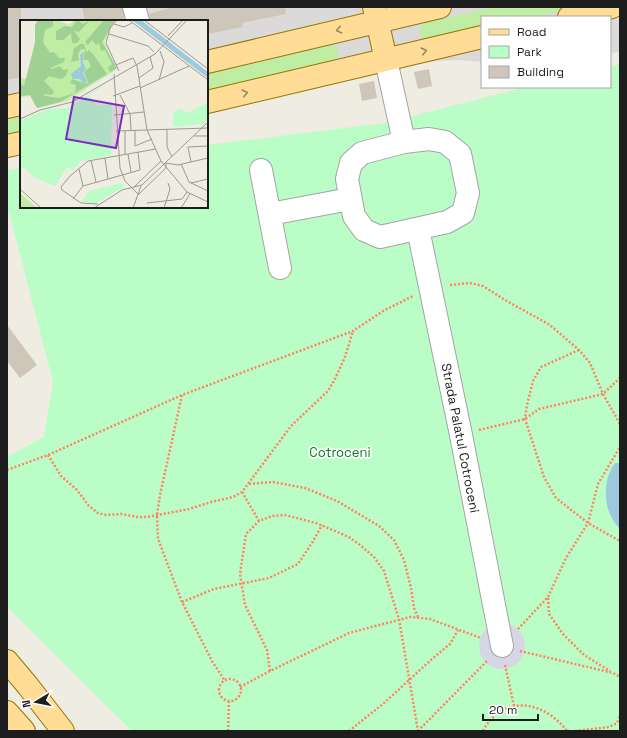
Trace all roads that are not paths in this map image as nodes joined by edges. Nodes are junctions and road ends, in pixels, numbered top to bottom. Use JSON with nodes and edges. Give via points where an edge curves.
{"nodes":[{"id":1,"x":134,"y":7,"type":"edge"},
{"id":2,"x":440,"y":7,"type":"edge"},
{"id":3,"x":612,"y":7,"type":"edge"},
{"id":4,"x":375,"y":14,"type":"edge"},
{"id":5,"x":573,"y":16,"type":"edge"},
{"id":6,"x":138,"y":20,"type":"edge"},
{"id":7,"x":481,"y":37,"type":"edge"},
{"id":8,"x":386,"y":60,"type":"junction"},
{"id":9,"x":208,"y":62,"type":"edge"},
{"id":10,"x":208,"y":102,"type":"edge"},
{"id":11,"x":20,"y":104,"type":"edge"},
{"id":12,"x":7,"y":107,"type":"edge"},
{"id":13,"x":404,"y":142,"type":"junction"},
{"id":14,"x":20,"y":143,"type":"edge"},
{"id":15,"x":7,"y":146,"type":"edge"},
{"id":16,"x":261,"y":170,"type":"dead end"},
{"id":17,"x":350,"y":199,"type":"junction"},
{"id":18,"x":270,"y":214,"type":"junction"},
{"id":19,"x":418,"y":229,"type":"junction"},
{"id":20,"x":280,"y":268,"type":"dead end"},
{"id":21,"x":502,"y":646,"type":"road end"},
{"id":22,"x":7,"y":662,"type":"edge"},
{"id":23,"x":7,"y":712,"type":"edge"},
{"id":24,"x":24,"y":731,"type":"edge"},
{"id":25,"x":63,"y":731,"type":"edge"}],
"edges":[{"from":1,"to":6,"type":"street"},
{"from":2,"to":4,"type":"main road"},
{"from":3,"to":5,"type":"main road"},
{"from":4,"to":8,"type":"main road"},
{"from":4,"to":9,"type":"main road","one_way":true},
{"from":8,"to":7,"type":"main road","one_way":true},
{"from":10,"to":8,"type":"main road","one_way":true},
{"from":8,"to":13,"type":"street"},
{"from":11,"to":12,"type":"main road"},
{"from":13,"to":17,"type":"street","via":[[362,153],[351,163],[347,179]]},
{"from":13,"to":19,"type":"street","via":[[429,139],[445,142],[460,154],[468,193],[463,213],[447,222]]},
{"from":14,"to":15,"type":"main road"},
{"from":16,"to":18,"type":"street"},
{"from":17,"to":18,"type":"street"},
{"from":17,"to":19,"type":"street","via":[[354,216],[364,230],[380,237]]},
{"from":18,"to":20,"type":"street"},
{"from":19,"to":21,"type":"street","name":"Strada Palatul Cotroceni"},
{"from":22,"to":25,"type":"main road"},
{"from":23,"to":24,"type":"main road"}]}
